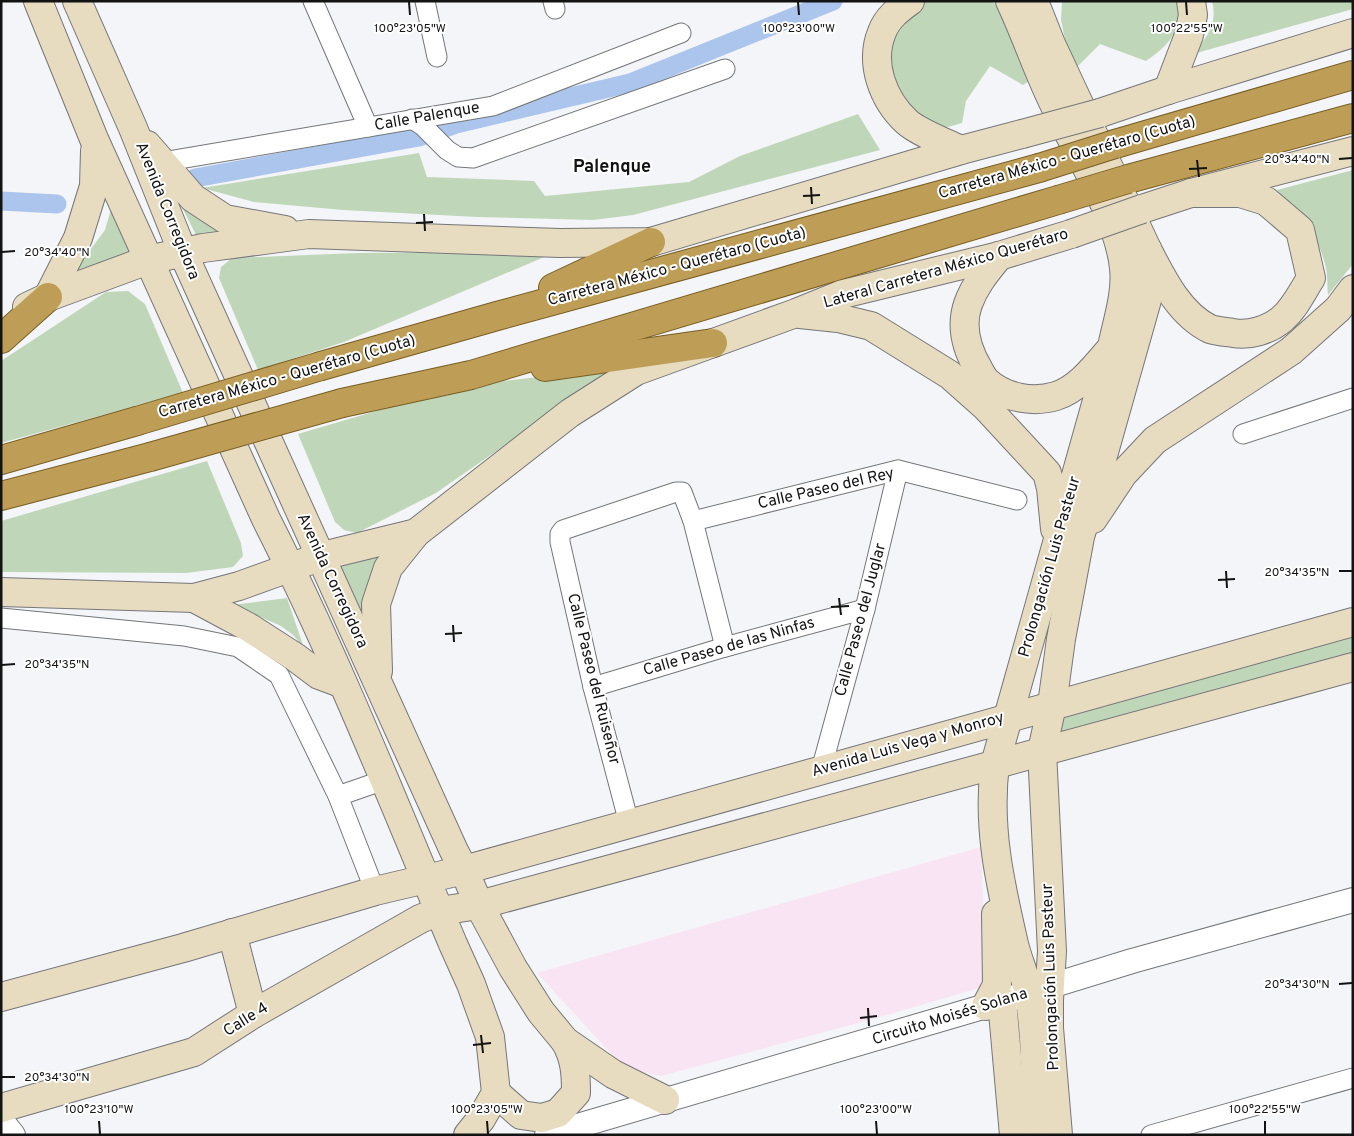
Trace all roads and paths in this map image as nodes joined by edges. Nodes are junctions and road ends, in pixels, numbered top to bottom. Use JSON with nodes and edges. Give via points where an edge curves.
{"nodes":[{"id":1,"x":38,"y":1,"type":"edge"},
{"id":2,"x":77,"y":1,"type":"edge"},
{"id":3,"x":313,"y":1,"type":"edge"},
{"id":4,"x":424,"y":1,"type":"edge"},
{"id":5,"x":910,"y":1,"type":"edge"},
{"id":6,"x":991,"y":1,"type":"edge"},
{"id":7,"x":1049,"y":1,"type":"edge"},
{"id":8,"x":1191,"y":1,"type":"edge"},
{"id":9,"x":1021,"y":7,"type":"edge"},
{"id":10,"x":681,"y":33,"type":"dead end"},
{"id":11,"x":1353,"y":33,"type":"edge"},
{"id":12,"x":1051,"y":44,"type":"junction"},
{"id":13,"x":437,"y":57,"type":"dead end"},
{"id":14,"x":725,"y":69,"type":"dead end"},
{"id":15,"x":1353,"y":75,"type":"edge"},
{"id":16,"x":1168,"y":90,"type":"junction"},
{"id":17,"x":1353,"y":118,"type":"edge"},
{"id":18,"x":417,"y":122,"type":"junction"},
{"id":19,"x":368,"y":127,"type":"junction"},
{"id":20,"x":133,"y":128,"type":"junction"},
{"id":21,"x":94,"y":140,"type":"junction"},
{"id":22,"x":961,"y":150,"type":"junction"},
{"id":23,"x":1353,"y":151,"type":"edge"},
{"id":24,"x":162,"y":162,"type":"junction"},
{"id":25,"x":1191,"y":193,"type":"junction"},
{"id":26,"x":309,"y":234,"type":"junction"},
{"id":27,"x":651,"y":242,"type":"junction"},
{"id":28,"x":1148,"y":249,"type":"junction"},
{"id":29,"x":182,"y":253,"type":"junction"},
{"id":30,"x":999,"y":256,"type":"junction"},
{"id":31,"x":148,"y":260,"type":"junction"},
{"id":32,"x":1353,"y":289,"type":"edge"},
{"id":33,"x":48,"y":297,"type":"junction"},
{"id":34,"x":796,"y":313,"type":"junction"},
{"id":35,"x":498,"y":316,"type":"junction"},
{"id":36,"x":1,"y":321,"type":"edge"},
{"id":37,"x":1,"y":339,"type":"edge"},
{"id":38,"x":713,"y":343,"type":"junction"},
{"id":39,"x":1112,"y":347,"type":"junction"},
{"id":40,"x":471,"y":375,"type":"junction"},
{"id":41,"x":1353,"y":398,"type":"edge"},
{"id":42,"x":1243,"y":434,"type":"dead end"},
{"id":43,"x":1,"y":460,"type":"edge"},
{"id":44,"x":898,"y":470,"type":"junction"},
{"id":45,"x":1,"y":496,"type":"edge"},
{"id":46,"x":1017,"y":500,"type":"dead end"},
{"id":47,"x":693,"y":521,"type":"junction"},
{"id":48,"x":416,"y":533,"type":"junction"},
{"id":49,"x":1068,"y":540,"type":"junction"},
{"id":50,"x":322,"y":556,"type":"junction"},
{"id":51,"x":290,"y":567,"type":"junction"},
{"id":52,"x":1,"y":592,"type":"edge"},
{"id":53,"x":194,"y":598,"type":"junction"},
{"id":54,"x":865,"y":609,"type":"junction"},
{"id":55,"x":1,"y":618,"type":"edge"},
{"id":56,"x":1353,"y":622,"type":"edge"},
{"id":57,"x":725,"y":647,"type":"junction"},
{"id":58,"x":1353,"y":667,"type":"edge"},
{"id":59,"x":343,"y":684,"type":"junction"},
{"id":60,"x":379,"y":685,"type":"junction"},
{"id":61,"x":593,"y":687,"type":"junction"},
{"id":62,"x":1052,"y":705,"type":"junction"},
{"id":63,"x":1008,"y":717,"type":"junction"},
{"id":64,"x":1042,"y":751,"type":"junction"},
{"id":65,"x":995,"y":764,"type":"junction"},
{"id":66,"x":821,"y":770,"type":"junction"},
{"id":67,"x":384,"y":780,"type":"junction"},
{"id":68,"x":752,"y":790,"type":"junction"},
{"id":69,"x":338,"y":796,"type":"junction"},
{"id":70,"x":629,"y":823,"type":"junction"},
{"id":71,"x":767,"y":826,"type":"junction"},
{"id":72,"x":994,"y":850,"type":"junction"},
{"id":73,"x":464,"y":870,"type":"junction"},
{"id":74,"x":426,"y":878,"type":"junction"},
{"id":75,"x":375,"y":891,"type":"junction"},
{"id":76,"x":1353,"y":900,"type":"edge"},
{"id":77,"x":479,"y":904,"type":"junction"},
{"id":78,"x":439,"y":911,"type":"junction"},
{"id":79,"x":232,"y":933,"type":"junction"},
{"id":80,"x":1039,"y":990,"type":"junction"},
{"id":81,"x":1,"y":997,"type":"edge"},
{"id":82,"x":994,"y":1004,"type":"junction"},
{"id":83,"x":253,"y":1014,"type":"junction"},
{"id":84,"x":565,"y":1041,"type":"junction"},
{"id":85,"x":1353,"y":1078,"type":"edge"},
{"id":86,"x":496,"y":1093,"type":"junction"},
{"id":87,"x":576,"y":1093,"type":"junction"},
{"id":88,"x":665,"y":1100,"type":"junction"},
{"id":89,"x":1,"y":1108,"type":"edge"},
{"id":90,"x":521,"y":1116,"type":"junction"},
{"id":91,"x":1,"y":1120,"type":"edge"},
{"id":92,"x":556,"y":1133,"type":"edge"},
{"id":93,"x":13,"y":1135,"type":"edge"},
{"id":94,"x":468,"y":1135,"type":"edge"},
{"id":95,"x":1014,"y":1135,"type":"edge"},
{"id":96,"x":1037,"y":1135,"type":"edge"},
{"id":97,"x":1058,"y":1135,"type":"edge"},
{"id":98,"x":1151,"y":1135,"type":"edge"}],
"edges":[{"from":1,"to":21,"type":"main road","name":"Avenida Corregidora"},
{"from":2,"to":20,"type":"main road","name":"Avenida Corregidora"},
{"from":3,"to":19,"type":"street"},
{"from":4,"to":13,"type":"street"},
{"from":5,"to":22,"type":"main road","via":[[895,12],[882,31],[876,53],[878,72],[885,92],[908,124]]},
{"from":6,"to":9,"type":"main road"},
{"from":7,"to":12,"type":"main road"},
{"from":8,"to":16,"type":"main road","via":[[1193,15],[1189,35]]},
{"from":9,"to":12,"type":"main road","name":"Prolongación Luis Pasteur"},
{"from":9,"to":39,"type":"main road","name":"Prolongación Luis Pasteur","via":[[1040,74],[1117,236],[1124,268],[1123,293]]},
{"from":10,"to":18,"type":"street","name":"Calle Palenque","via":[[493,106]]},
{"from":11,"to":16,"type":"main road"},
{"from":12,"to":28,"type":"main road","name":"Prolongación Luis Pasteur"},
{"from":14,"to":18,"type":"street","via":[[473,158],[458,157],[447,150]]},
{"from":15,"to":35,"type":"highway","name":"Carretera México - Querétaro (Cuota)","bridge":true,"via":[[1038,168]]},
{"from":16,"to":22,"type":"main road","bridge":true,"via":[[1100,113]]},
{"from":17,"to":40,"type":"highway","bridge":true,"via":[[1128,178]]},
{"from":18,"to":19,"type":"street","name":"Calle Palenque"},
{"from":19,"to":24,"type":"street","name":"Calle Palenque"},
{"from":20,"to":24,"type":"main road"},
{"from":20,"to":29,"type":"main road","name":"Avenida Corregidora"},
{"from":21,"to":31,"type":"main road","name":"Avenida Corregidora"},
{"from":21,"to":33,"type":"main road","via":[[94,186],[78,238]]},
{"from":22,"to":27,"type":"main road"},
{"from":23,"to":25,"type":"main road","name":"Lateral Carretera México Querétaro"},
{"from":24,"to":26,"type":"main road","via":[[193,198],[225,219]]},
{"from":25,"to":28,"type":"main road","via":[[1240,193],[1266,201],[1300,230],[1311,278],[1293,307],[1282,319],[1262,330],[1241,334],[1211,329],[1193,318],[1176,299]]},
{"from":25,"to":30,"type":"main road","name":"Lateral Carretera México Querétaro","bridge":true},
{"from":26,"to":27,"type":"main road","via":[[560,243]]},
{"from":26,"to":29,"type":"main road"},
{"from":27,"to":35,"type":"highway"},
{"from":28,"to":49,"type":"main road","name":"Prolongación Luis Pasteur","via":[[1147,300]]},
{"from":29,"to":31,"type":"main road"},
{"from":29,"to":50,"type":"main road","name":"Avenida Corregidora"},
{"from":30,"to":34,"type":"main road","name":"Lateral Carretera México Querétaro","via":[[843,294]]},
{"from":30,"to":39,"type":"main road","via":[[979,280],[968,306],[964,331],[970,356],[987,382],[1013,397],[1040,399],[1057,396],[1077,384]]},
{"from":31,"to":33,"type":"main road"},
{"from":31,"to":51,"type":"main road","name":"Avenida Corregidora"},
{"from":32,"to":49,"type":"main road","via":[[1338,309],[1291,351],[1155,440]]},
{"from":33,"to":36,"type":"main road"},
{"from":33,"to":37,"type":"highway"},
{"from":34,"to":38,"type":"main road","name":"Lateral Carretera México Querétaro"},
{"from":34,"to":49,"type":"main road","via":[[870,326],[950,376],[986,407],[1047,473]]},
{"from":35,"to":43,"type":"highway","name":"Carretera México - Querétaro (Cuota)","bridge":true},
{"from":38,"to":40,"type":"highway"},
{"from":38,"to":48,"type":"main road","name":"Lateral Carretera México Querétaro","via":[[636,371],[599,394]]},
{"from":39,"to":49,"type":"main road","name":"Prolongación Luis Pasteur"},
{"from":40,"to":45,"type":"highway","bridge":true,"via":[[342,403]]},
{"from":41,"to":42,"type":"street"},
{"from":44,"to":46,"type":"street","name":"Calle Paseo del Rey"},
{"from":44,"to":47,"type":"street","name":"Calle Paseo del Rey"},
{"from":44,"to":54,"type":"street","name":"Calle Paseo del Juglar"},
{"from":47,"to":57,"type":"street"},
{"from":47,"to":61,"type":"street","name":"Calle Paseo del Ruiseñor","via":[[682,492],[676,492],[567,528],[560,534]]},
{"from":48,"to":50,"type":"main road","name":"Lateral Carretera México Querétaro"},
{"from":48,"to":60,"type":"main road","via":[[388,568],[376,604]]},
{"from":49,"to":62,"type":"main road","name":"Prolongación Luis Pasteur","via":[[1061,639]]},
{"from":49,"to":63,"type":"main road","name":"Prolongación Luis Pasteur"},
{"from":50,"to":51,"type":"main road","name":"Lateral Carretera México Querétaro"},
{"from":50,"to":60,"type":"main road","name":"Avenida Corregidora"},
{"from":51,"to":53,"type":"main road","name":"Lateral Carretera México Querétaro"},
{"from":51,"to":59,"type":"main road","name":"Avenida Corregidora"},
{"from":52,"to":53,"type":"main road","name":"Lateral Carretera México Querétaro"},
{"from":53,"to":59,"type":"main road","via":[[250,628],[319,674]]},
{"from":54,"to":57,"type":"street","name":"Calle Paseo de las Ninfas"},
{"from":54,"to":66,"type":"street","name":"Calle Paseo del Juglar"},
{"from":55,"to":69,"type":"street","via":[[184,636],[238,648],[279,675]]},
{"from":56,"to":62,"type":"main road","name":"Avenida Luis Vega y Monroy"},
{"from":57,"to":61,"type":"street","name":"Calle Paseo de las Ninfas"},
{"from":58,"to":64,"type":"main road"},
{"from":59,"to":67,"type":"main road","name":"Avenida Corregidora"},
{"from":60,"to":73,"type":"main road","name":"Avenida Corregidora"},
{"from":61,"to":70,"type":"street","name":"Calle Paseo del Ruiseñor"},
{"from":62,"to":63,"type":"main road","name":"Avenida Luis Vega y Monroy"},
{"from":62,"to":64,"type":"main road","name":"Prolongación Luis Pasteur"},
{"from":63,"to":65,"type":"main road","name":"Prolongación Luis Pasteur"},
{"from":63,"to":66,"type":"main road","name":"Avenida Luis Vega y Monroy"},
{"from":64,"to":65,"type":"main road"},
{"from":64,"to":80,"type":"main road","name":"Prolongación Luis Pasteur","via":[[1052,951]]},
{"from":65,"to":71,"type":"main road"},
{"from":65,"to":72,"type":"main road","name":"Prolongación Luis Pasteur","via":[[992,790]]},
{"from":66,"to":68,"type":"main road","name":"Avenida Luis Vega y Monroy"},
{"from":67,"to":69,"type":"street"},
{"from":67,"to":74,"type":"main road","name":"Avenida Corregidora"},
{"from":68,"to":70,"type":"main road","name":"Avenida Luis Vega y Monroy"},
{"from":68,"to":71,"type":"main road"},
{"from":69,"to":75,"type":"street"},
{"from":70,"to":73,"type":"main road","name":"Avenida Luis Vega y Monroy"},
{"from":71,"to":77,"type":"main road"},
{"from":72,"to":80,"type":"main road","name":"Prolongación Luis Pasteur","via":[[1015,946]]},
{"from":72,"to":82,"type":"main road","via":[[997,984]]},
{"from":73,"to":74,"type":"main road"},
{"from":73,"to":77,"type":"main road","name":"Avenida Corregidora"},
{"from":74,"to":75,"type":"main road"},
{"from":74,"to":78,"type":"main road","name":"Avenida Corregidora"},
{"from":75,"to":79,"type":"main road"},
{"from":76,"to":80,"type":"street","name":"Circuito Moisés Solana"},
{"from":77,"to":78,"type":"main road","name":"Calle 4"},
{"from":77,"to":84,"type":"main road","name":"Avenida Corregidora","via":[[536,1005]]},
{"from":78,"to":83,"type":"main road","name":"Calle 4"},
{"from":78,"to":86,"type":"main road","name":"Avenida Corregidora","via":[[490,1037]]},
{"from":79,"to":81,"type":"main road"},
{"from":79,"to":83,"type":"main road"},
{"from":80,"to":82,"type":"street","name":"Circuito Moisés Solana"},
{"from":80,"to":96,"type":"main road","name":"Prolongación Luis Pasteur","via":[[1033,1024]]},
{"from":80,"to":97,"type":"main road","name":"Prolongación Luis Pasteur","via":[[1049,1028]]},
{"from":82,"to":88,"type":"street","name":"Circuito Moisés Solana"},
{"from":82,"to":95,"type":"main road"},
{"from":83,"to":89,"type":"main road","name":"Calle 4","via":[[194,1052]]},
{"from":84,"to":87,"type":"main road","via":[[575,1065]]},
{"from":84,"to":88,"type":"main road","name":"Avenida Corregidora","via":[[613,1074]]},
{"from":85,"to":98,"type":"street"},
{"from":86,"to":90,"type":"main road"},
{"from":86,"to":94,"type":"main road"},
{"from":87,"to":90,"type":"main road","via":[[558,1113],[542,1118]]},
{"from":87,"to":92,"type":"main road","via":[[576,1116]]},
{"from":88,"to":92,"type":"street","name":"Circuito Moisés Solana"},
{"from":90,"to":92,"type":"main road","via":[[542,1130]]},
{"from":91,"to":93,"type":"street"}]}
